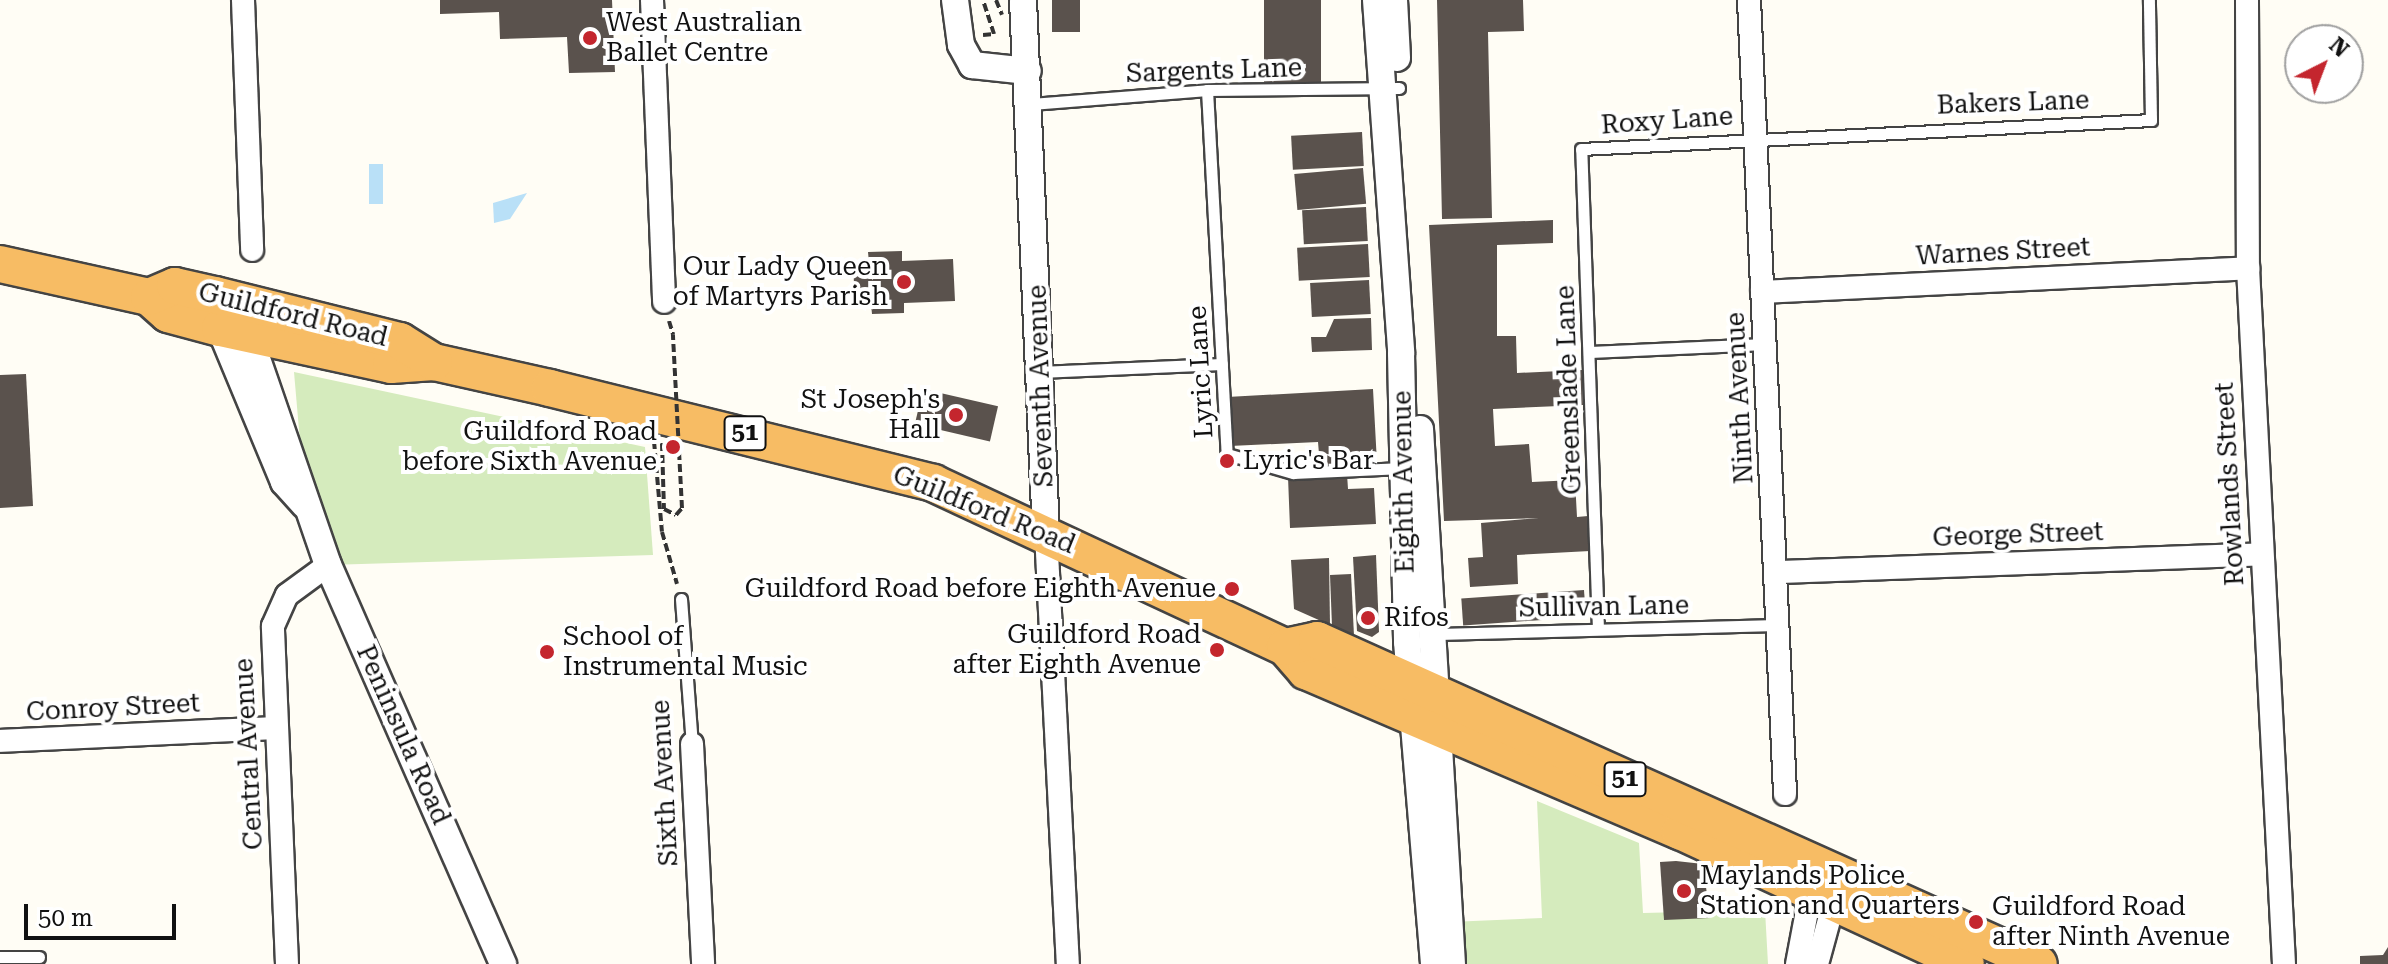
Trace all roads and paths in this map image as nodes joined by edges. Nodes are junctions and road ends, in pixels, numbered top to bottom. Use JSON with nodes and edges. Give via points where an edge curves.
{"nodes":[{"id":1,"x":243,"y":0,"type":"edge"},
{"id":2,"x":652,"y":0,"type":"edge"},
{"id":3,"x":955,"y":0,"type":"edge"},
{"id":4,"x":1023,"y":0,"type":"edge"},
{"id":5,"x":1376,"y":0,"type":"edge"},
{"id":6,"x":1394,"y":0,"type":"edge"},
{"id":7,"x":1749,"y":0,"type":"edge"},
{"id":8,"x":2149,"y":0,"type":"edge"},
{"id":9,"x":2247,"y":0,"type":"edge"},
{"id":10,"x":1028,"y":71,"type":"junction"},
{"id":11,"x":1391,"y":89,"type":"junction"},
{"id":12,"x":1207,"y":90,"type":"junction"},
{"id":13,"x":1031,"y":104,"type":"junction"},
{"id":14,"x":1756,"y":136,"type":"junction"},
{"id":15,"x":1581,"y":149,"type":"joint"},
{"id":16,"x":252,"y":250,"type":"dead end"},
{"id":17,"x":0,"y":264,"type":"edge"},
{"id":18,"x":2248,"y":268,"type":"junction"},
{"id":19,"x":1762,"y":292,"type":"junction"},
{"id":20,"x":664,"y":302,"type":"dead end"},
{"id":21,"x":228,"y":319,"type":"junction"},
{"id":22,"x":673,"y":334,"type":"dead end"},
{"id":23,"x":1765,"y":344,"type":"junction"},
{"id":24,"x":1590,"y":352,"type":"junction"},
{"id":25,"x":434,"y":362,"type":"junction"},
{"id":26,"x":1222,"y":364,"type":"junction"},
{"id":27,"x":1039,"y":372,"type":"junction"},
{"id":28,"x":654,"y":441,"type":"dead end"},
{"id":29,"x":662,"y":443,"type":"dead end"},
{"id":30,"x":1414,"y":467,"type":"junction"},
{"id":31,"x":1046,"y":533,"type":"junction"},
{"id":32,"x":2260,"y":554,"type":"junction"},
{"id":33,"x":328,"y":565,"type":"junction"},
{"id":34,"x":1778,"y":572,"type":"junction"},
{"id":35,"x":681,"y":599,"type":"joint"},
{"id":36,"x":1781,"y":625,"type":"junction"},
{"id":37,"x":1598,"y":629,"type":"junction"},
{"id":38,"x":1428,"y":634,"type":"junction"},
{"id":39,"x":1423,"y":706,"type":"junction"},
{"id":40,"x":276,"y":728,"type":"junction"},
{"id":41,"x":0,"y":741,"type":"edge"},
{"id":42,"x":692,"y":744,"type":"joint"},
{"id":43,"x":1785,"y":794,"type":"dead end"},
{"id":44,"x":1826,"y":882,"type":"junction"},
{"id":45,"x":0,"y":957,"type":"edge"},
{"id":46,"x":39,"y":957,"type":"dead end"},
{"id":47,"x":287,"y":964,"type":"edge"},
{"id":48,"x":503,"y":964,"type":"edge"},
{"id":49,"x":703,"y":964,"type":"edge"},
{"id":50,"x":1068,"y":964,"type":"edge"},
{"id":51,"x":1434,"y":964,"type":"edge"},
{"id":52,"x":1452,"y":964,"type":"edge"},
{"id":53,"x":1797,"y":964,"type":"edge"},
{"id":54,"x":1817,"y":964,"type":"edge"},
{"id":55,"x":1966,"y":964,"type":"edge"},
{"id":56,"x":2039,"y":964,"type":"edge"},
{"id":57,"x":2284,"y":964,"type":"edge"}],
"edges":[{"from":1,"to":16,"type":"street"},
{"from":2,"to":20,"type":"street"},
{"from":3,"to":10,"type":"street","via":[[961,45],[972,65]]},
{"from":4,"to":10,"type":"street","name":"Seventh Avenue"},
{"from":5,"to":11,"type":"street","name":"Eighth Avenue"},
{"from":6,"to":11,"type":"street","name":"Eighth Avenue"},
{"from":7,"to":14,"type":"street","name":"Ninth Avenue"},
{"from":8,"to":14,"type":"lane","name":"Bakers Lane","via":[[2151,120]]},
{"from":9,"to":18,"type":"street","name":"Rowlands Street"},
{"from":10,"to":13,"type":"street","name":"Seventh Avenue"},
{"from":11,"to":12,"type":"lane","name":"Sargents Lane"},
{"from":11,"to":30,"type":"street","name":"Eighth Avenue"},
{"from":12,"to":13,"type":"lane","name":"Sargents Lane"},
{"from":12,"to":26,"type":"lane","name":"Lyric Lane"},
{"from":13,"to":27,"type":"street","name":"Seventh Avenue"},
{"from":14,"to":15,"type":"lane","name":"Roxy Lane"},
{"from":14,"to":19,"type":"street","name":"Ninth Avenue"},
{"from":15,"to":24,"type":"lane","name":"Greenslade Lane"},
{"from":17,"to":21,"type":"highway","name":"Guildford Road","number":"51","via":[[149,297],[175,286]]},
{"from":18,"to":19,"type":"street","name":"Warnes Street"},
{"from":18,"to":32,"type":"street","name":"Rowlands Street"},
{"from":19,"to":23,"type":"street","name":"Ninth Avenue"},
{"from":21,"to":25,"type":"highway","name":"Guildford Road","number":"51","via":[[391,365]]},
{"from":21,"to":25,"type":"highway","name":"Guildford Road","number":"51","via":[[400,341]]},
{"from":21,"to":33,"type":"street","name":"Peninsula Road","via":[[303,476],[305,505]]},
{"from":22,"to":29,"type":"path","bridge":true,"via":[[682,508],[676,515],[664,509]]},
{"from":23,"to":24,"type":"lane"},
{"from":23,"to":34,"type":"street","name":"Ninth Avenue"},
{"from":24,"to":37,"type":"lane","name":"Greenslade Lane"},
{"from":25,"to":31,"type":"highway","name":"Guildford Road","number":"51","via":[[811,448],[933,483]]},
{"from":26,"to":27,"type":"lane"},
{"from":26,"to":30,"type":"lane","name":"Lyric Lane","via":[[1227,454],[1293,473]]},
{"from":27,"to":31,"type":"street","name":"Seventh Avenue"},
{"from":28,"to":35,"type":"path","via":[[662,532]]},
{"from":30,"to":38,"type":"street","name":"Eighth Avenue"},
{"from":30,"to":39,"type":"street","name":"Eighth Avenue"},
{"from":31,"to":39,"type":"highway","name":"Guildford Road","number":"51","via":[[1285,647],[1317,640]]},
{"from":31,"to":50,"type":"street","name":"Seventh Avenue"},
{"from":32,"to":34,"type":"street","name":"George Street"},
{"from":32,"to":57,"type":"street","name":"Rowlands Street"},
{"from":33,"to":40,"type":"street","name":"Central Avenue","via":[[287,595],[273,626]]},
{"from":33,"to":48,"type":"street","name":"Peninsula Road"},
{"from":34,"to":36,"type":"street","name":"Ninth Avenue"},
{"from":35,"to":42,"type":"lane","name":"Sixth Avenue"},
{"from":36,"to":37,"type":"lane","name":"Sullivan Lane"},
{"from":36,"to":43,"type":"street","name":"Ninth Avenue"},
{"from":37,"to":38,"type":"lane","name":"Sullivan Lane"},
{"from":38,"to":39,"type":"street","name":"Eighth Avenue"},
{"from":39,"to":44,"type":"highway","name":"Guildford Road","number":"51"},
{"from":39,"to":51,"type":"street","name":"Eighth Avenue"},
{"from":39,"to":52,"type":"street","name":"Eighth Avenue"},
{"from":40,"to":41,"type":"street","name":"Conroy Street"},
{"from":40,"to":47,"type":"street","name":"Central Avenue"},
{"from":42,"to":49,"type":"street","name":"Sixth Avenue"},
{"from":44,"to":53,"type":"street"},
{"from":44,"to":54,"type":"street"},
{"from":44,"to":55,"type":"highway","name":"Guildford Road","number":"51"},
{"from":44,"to":56,"type":"highway","name":"Guildford Road","number":"51"},
{"from":45,"to":46,"type":"lane"}]}
